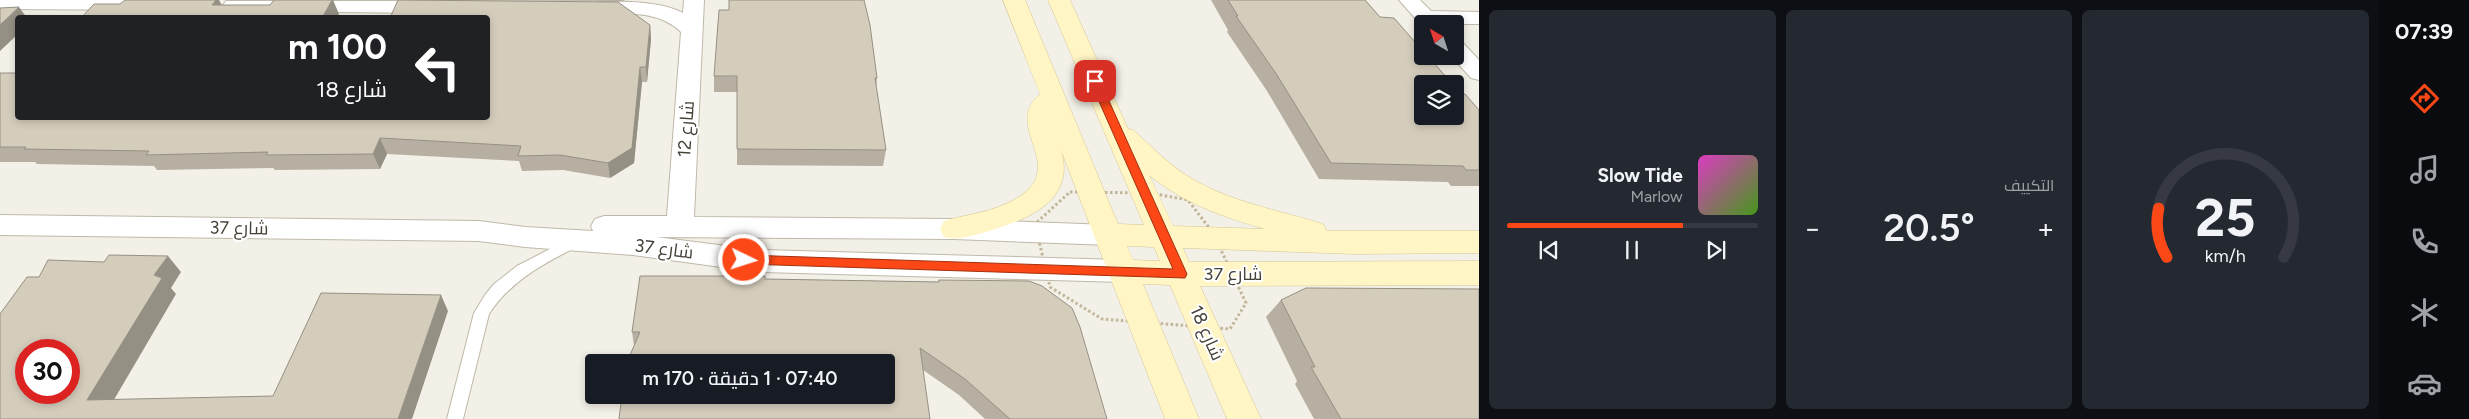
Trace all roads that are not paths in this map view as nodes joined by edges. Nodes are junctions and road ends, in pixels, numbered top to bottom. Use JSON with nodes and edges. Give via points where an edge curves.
{"nodes":[{"id":1,"x":677,"y":0,"type":"edge"},
{"id":2,"x":694,"y":0,"type":"edge"},
{"id":3,"x":1014,"y":0,"type":"edge"},
{"id":4,"x":1059,"y":0,"type":"edge"},
{"id":5,"x":1409,"y":0,"type":"edge"},
{"id":6,"x":131,"y":2,"type":"edge"},
{"id":7,"x":0,"y":3,"type":"edge"},
{"id":8,"x":178,"y":4,"type":"edge"},
{"id":9,"x":218,"y":5,"type":"edge"},
{"id":10,"x":446,"y":7,"type":"edge"},
{"id":11,"x":574,"y":8,"type":"edge"},
{"id":12,"x":654,"y":9,"type":"junction"},
{"id":13,"x":1423,"y":15,"type":"edge"},
{"id":14,"x":1479,"y":18,"type":"edge"},
{"id":15,"x":1464,"y":19,"type":"edge"},
{"id":16,"x":693,"y":31,"type":"junction"},
{"id":17,"x":1464,"y":57,"type":"edge"},
{"id":18,"x":1479,"y":73,"type":"edge"},
{"id":19,"x":1053,"y":96,"type":"junction"},
{"id":20,"x":1117,"y":129,"type":"junction"},
{"id":21,"x":0,"y":225,"type":"edge"},
{"id":22,"x":680,"y":227,"type":"junction"},
{"id":23,"x":954,"y":229,"type":"junction"},
{"id":24,"x":479,"y":231,"type":"junction"},
{"id":25,"x":1108,"y":235,"type":"junction"},
{"id":26,"x":1164,"y":237,"type":"junction"},
{"id":27,"x":575,"y":240,"type":"junction"},
{"id":28,"x":1479,"y":242,"type":"edge"},
{"id":29,"x":1355,"y":243,"type":"junction"},
{"id":30,"x":1122,"y":272,"type":"junction"},
{"id":31,"x":1479,"y":273,"type":"edge"},
{"id":32,"x":1181,"y":274,"type":"junction"},
{"id":33,"x":455,"y":419,"type":"edge"},
{"id":34,"x":1182,"y":419,"type":"edge"},
{"id":35,"x":1244,"y":419,"type":"edge"}],
"edges":[{"from":1,"to":12,"type":"street"},
{"from":2,"to":16,"type":"street","name":"شارع 12"},
{"from":3,"to":19,"type":"street"},
{"from":4,"to":20,"type":"street","name":"شارع 18"},
{"from":5,"to":13,"type":"street"},
{"from":6,"to":7,"type":"street"},
{"from":6,"to":8,"type":"street"},
{"from":9,"to":10,"type":"street"},
{"from":11,"to":12,"type":"street"},
{"from":12,"to":16,"type":"street","via":[[680,19]]},
{"from":14,"to":15,"type":"street"},
{"from":16,"to":22,"type":"street","name":"شارع 12"},
{"from":17,"to":18,"type":"street"},
{"from":19,"to":23,"type":"street","via":[[1043,103],[1038,113],[1052,171],[1046,188],[1029,204],[1010,213]]},
{"from":19,"to":25,"type":"street"},
{"from":20,"to":26,"type":"street","name":"شارع 18"},
{"from":20,"to":29,"type":"street","via":[[1167,174],[1204,197],[1229,208]]},
{"from":21,"to":24,"type":"street","name":"شارع 37"},
{"from":22,"to":23,"type":"street","name":"شارع 37"},
{"from":22,"to":24,"type":"street","name":"شارع 37","via":[[547,225]]},
{"from":23,"to":25,"type":"street","name":"شارع 37"},
{"from":24,"to":27,"type":"street","name":"شارع 37"},
{"from":25,"to":26,"type":"street","name":"شارع 37"},
{"from":25,"to":30,"type":"street"},
{"from":26,"to":29,"type":"street","name":"شارع 37"},
{"from":26,"to":32,"type":"street","name":"شارع 18"},
{"from":27,"to":30,"type":"street","name":"شارع 37","via":[[633,244],[758,261]]},
{"from":27,"to":33,"type":"lane","via":[[515,274],[490,298],[482,313]]},
{"from":28,"to":29,"type":"street","name":"شارع 37"},
{"from":30,"to":32,"type":"street","name":"شارع 37"},
{"from":30,"to":34,"type":"street"},
{"from":31,"to":32,"type":"street","name":"شارع 37"},
{"from":32,"to":35,"type":"street","name":"شارع 18"}]}
